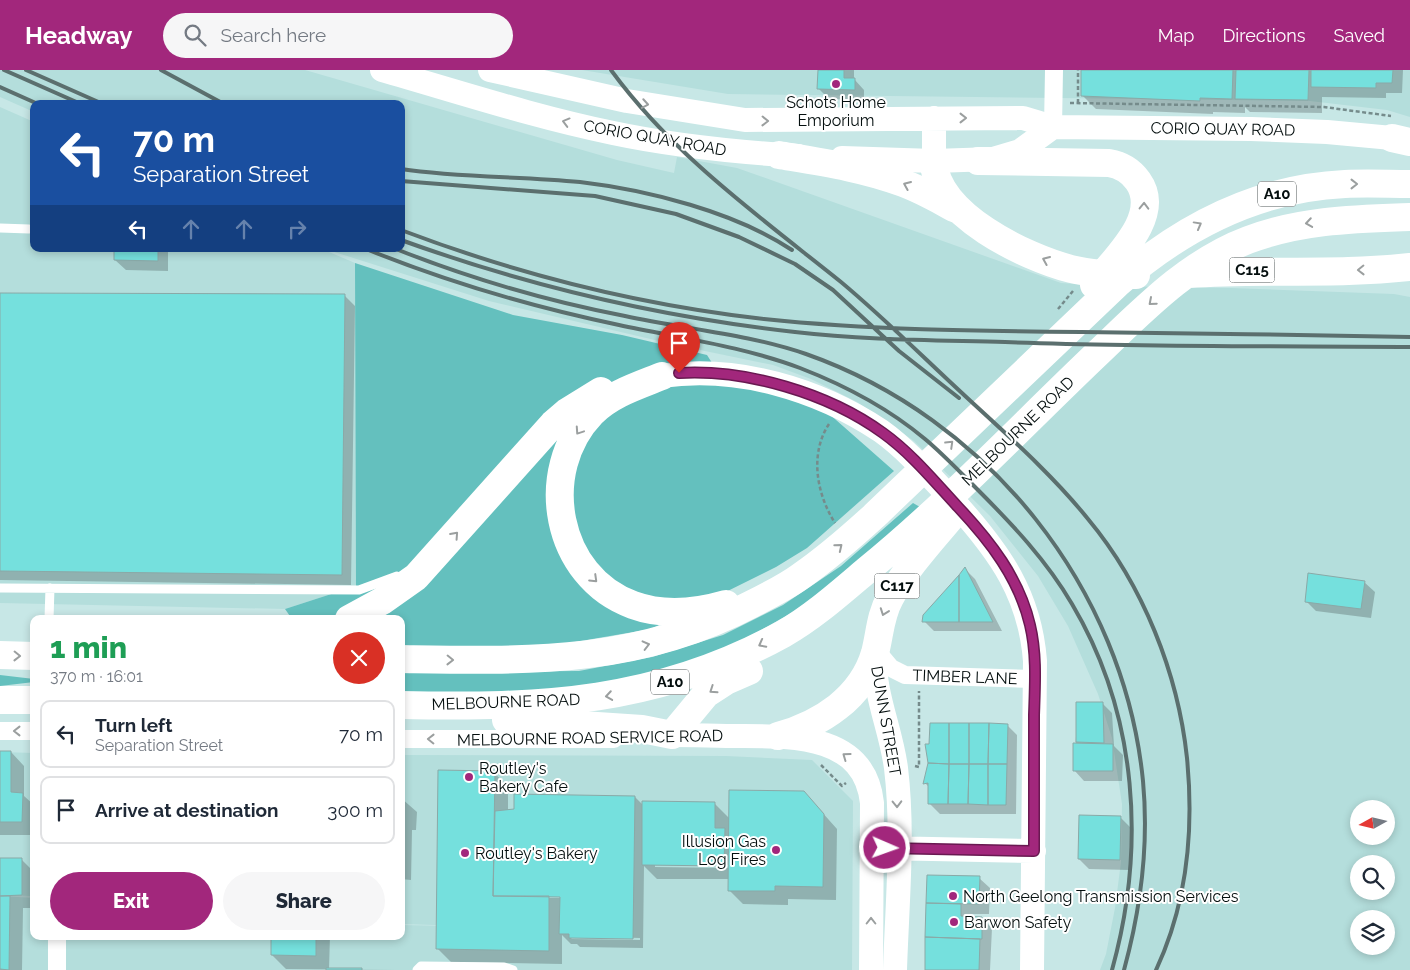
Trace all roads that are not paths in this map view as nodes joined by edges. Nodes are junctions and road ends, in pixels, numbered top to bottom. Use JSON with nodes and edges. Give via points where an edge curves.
{"nodes":[{"id":1,"x":382,"y":70,"type":"edge"},
{"id":2,"x":490,"y":70,"type":"edge"},
{"id":3,"x":506,"y":70,"type":"edge"},
{"id":4,"x":1054,"y":70,"type":"edge"},
{"id":5,"x":536,"y":81,"type":"junction"},
{"id":6,"x":934,"y":118,"type":"junction"},
{"id":7,"x":1053,"y":127,"type":"junction"},
{"id":8,"x":1400,"y":132,"type":"edge"},
{"id":9,"x":778,"y":155,"type":"junction"},
{"id":10,"x":934,"y":161,"type":"junction"},
{"id":11,"x":978,"y":161,"type":"junction"},
{"id":12,"x":1410,"y":184,"type":"edge"},
{"id":13,"x":966,"y":214,"type":"junction"},
{"id":14,"x":1410,"y":217,"type":"edge"},
{"id":15,"x":0,"y":228,"type":"edge"},
{"id":16,"x":29,"y":229,"type":"dead end"},
{"id":17,"x":1410,"y":267,"type":"edge"},
{"id":18,"x":1028,"y":369,"type":"junction"},
{"id":19,"x":662,"y":376,"type":"junction"},
{"id":20,"x":1027,"y":420,"type":"joint"},
{"id":21,"x":935,"y":524,"type":"junction"},
{"id":22,"x":900,"y":543,"type":"junction"},
{"id":23,"x":432,"y":560,"type":"junction"},
{"id":24,"x":800,"y":577,"type":"junction"},
{"id":25,"x":0,"y":588,"type":"edge"},
{"id":26,"x":50,"y":588,"type":"junction"},
{"id":27,"x":49,"y":615,"type":"edge"},
{"id":28,"x":356,"y":615,"type":"edge"},
{"id":29,"x":875,"y":651,"type":"junction"},
{"id":30,"x":0,"y":656,"type":"edge"},
{"id":31,"x":30,"y":656,"type":"edge"},
{"id":32,"x":405,"y":659,"type":"edge"},
{"id":33,"x":1034,"y":679,"type":"junction"},
{"id":34,"x":0,"y":700,"type":"edge"},
{"id":35,"x":30,"y":700,"type":"edge"},
{"id":36,"x":408,"y":705,"type":"edge"},
{"id":37,"x":0,"y":730,"type":"edge"},
{"id":38,"x":30,"y":731,"type":"edge"},
{"id":39,"x":672,"y":735,"type":"junction"},
{"id":40,"x":778,"y":736,"type":"junction"},
{"id":41,"x":405,"y":739,"type":"edge"},
{"id":42,"x":871,"y":848,"type":"junction"},
{"id":43,"x":898,"y":849,"type":"junction"},
{"id":44,"x":1034,"y":851,"type":"junction"},
{"id":45,"x":57,"y":940,"type":"edge"},
{"id":46,"x":57,"y":970,"type":"edge"},
{"id":47,"x":417,"y":970,"type":"edge"},
{"id":48,"x":514,"y":970,"type":"edge"},
{"id":49,"x":871,"y":970,"type":"edge"},
{"id":50,"x":895,"y":970,"type":"edge"},
{"id":51,"x":1032,"y":970,"type":"edge"}],
"edges":[{"from":9,"to":1,"type":"main road","name":"CORIO QUAY ROAD","number":"C115","one_way":true,"via":[[648,140],[532,113]]},
{"from":2,"to":5,"type":"main road","name":"CORIO QUAY ROAD"},
{"from":3,"to":5,"type":"street"},
{"from":4,"to":7,"type":"street"},
{"from":5,"to":6,"type":"main road","name":"CORIO QUAY ROAD","one_way":true,"via":[[597,95],[745,120]]},
{"from":6,"to":7,"type":"main road","name":"CORIO QUAY ROAD","one_way":true,"via":[[1023,118]]},
{"from":6,"to":10,"type":"main road"},
{"from":7,"to":8,"type":"main road","name":"CORIO QUAY ROAD"},
{"from":7,"to":11,"type":"main road","name":"CORIO QUAY ROAD","via":[[1020,151]]},
{"from":9,"to":10,"type":"main road","name":"CORIO QUAY ROAD","number":"C115"},
{"from":13,"to":9,"type":"highway","number":"C115","one_way":true,"via":[[887,177]]},
{"from":10,"to":11,"type":"main road","name":"CORIO QUAY ROAD","number":"C115"},
{"from":10,"to":13,"type":"highway","via":[[940,186]]},
{"from":18,"to":11,"type":"highway","number":"C115","one_way":true,"via":[[1124,249],[1142,221],[1145,204],[1140,185],[1122,167],[1101,162]]},
{"from":18,"to":12,"type":"highway","number":"A10","one_way":true,"via":[[1117,284],[1157,251],[1221,214],[1282,193],[1345,184]]},
{"from":17,"to":13,"type":"highway","number":"C115","one_way":true,"via":[[1242,270],[1158,276],[1093,272],[1055,264],[1014,247]]},
{"from":14,"to":20,"type":"highway","name":"MELBOURNE ROAD","number":"A10","one_way":true,"via":[[1302,224],[1246,241],[1220,253],[1166,290]]},
{"from":15,"to":16,"type":"lane"},
{"from":24,"to":18,"type":"highway","number":"A10","one_way":true,"via":[[902,490]]},
{"from":23,"to":19,"type":"highway","one_way":true,"via":[[537,441],[567,412],[617,384]]},
{"from":19,"to":24,"type":"highway","one_way":true,"via":[[623,391],[606,402],[592,414],[570,446],[559,481],[559,501],[565,535],[582,567],[618,598],[632,605],[666,613],[719,606]]},
{"from":19,"to":33,"type":"main road","via":[[723,373],[778,385],[804,393],[858,418],[900,446],[978,529],[1014,581],[1030,626]]},
{"from":20,"to":21,"type":"highway","number":"C117"},
{"from":21,"to":22,"type":"highway","name":"MELBOURNE ROAD","number":"A10"},
{"from":21,"to":29,"type":"highway","number":"C117","one_way":true,"via":[[882,614]]},
{"from":22,"to":36,"type":"highway","name":"MELBOURNE ROAD","number":"A10","one_way":true,"via":[[786,632],[695,675],[638,690],[573,701],[520,705]]},
{"from":22,"to":39,"type":"highway","one_way":true,"via":[[835,618],[799,644],[713,688]]},
{"from":23,"to":26,"type":"lane","via":[[359,590]]},
{"from":23,"to":28,"type":"highway","via":[[400,588]]},
{"from":32,"to":24,"type":"highway","number":"A10","one_way":true,"via":[[522,661],[586,656],[638,647],[702,628]]},
{"from":25,"to":26,"type":"lane"},
{"from":26,"to":27,"type":"lane"},
{"from":29,"to":33,"type":"street","name":"TIMBER LANE","via":[[896,671],[916,677]]},
{"from":29,"to":40,"type":"highway","via":[[864,678],[844,703],[826,716]]},
{"from":29,"to":43,"type":"main road","name":"DUNN STREET","number":"C117","one_way":true,"via":[[877,692],[896,766]]},
{"from":30,"to":31,"type":"highway","one_way":true},
{"from":33,"to":44,"type":"main road"},
{"from":34,"to":35,"type":"highway"},
{"from":36,"to":39,"type":"highway","via":[[497,719],[642,728]]},
{"from":38,"to":37,"type":"street","one_way":true},
{"from":39,"to":40,"type":"main road","name":"MELBOURNE ROAD SERVICE ROAD"},
{"from":39,"to":41,"type":"street","name":"MELBOURNE ROAD SERVICE ROAD","one_way":true,"via":[[580,740]]},
{"from":42,"to":40,"type":"main road","name":"DUNN STREET","one_way":true,"via":[[871,792],[864,772],[850,758],[826,744]]},
{"from":42,"to":43,"type":"main road"},
{"from":49,"to":42,"type":"main road","name":"DUNN STREET","one_way":true},
{"from":43,"to":44,"type":"main road"},
{"from":43,"to":50,"type":"main road","name":"DUNN STREET","number":"C117"},
{"from":44,"to":51,"type":"main road"},
{"from":45,"to":46,"type":"street"},
{"from":47,"to":48,"type":"lane","via":[[421,966],[504,967]]}]}
